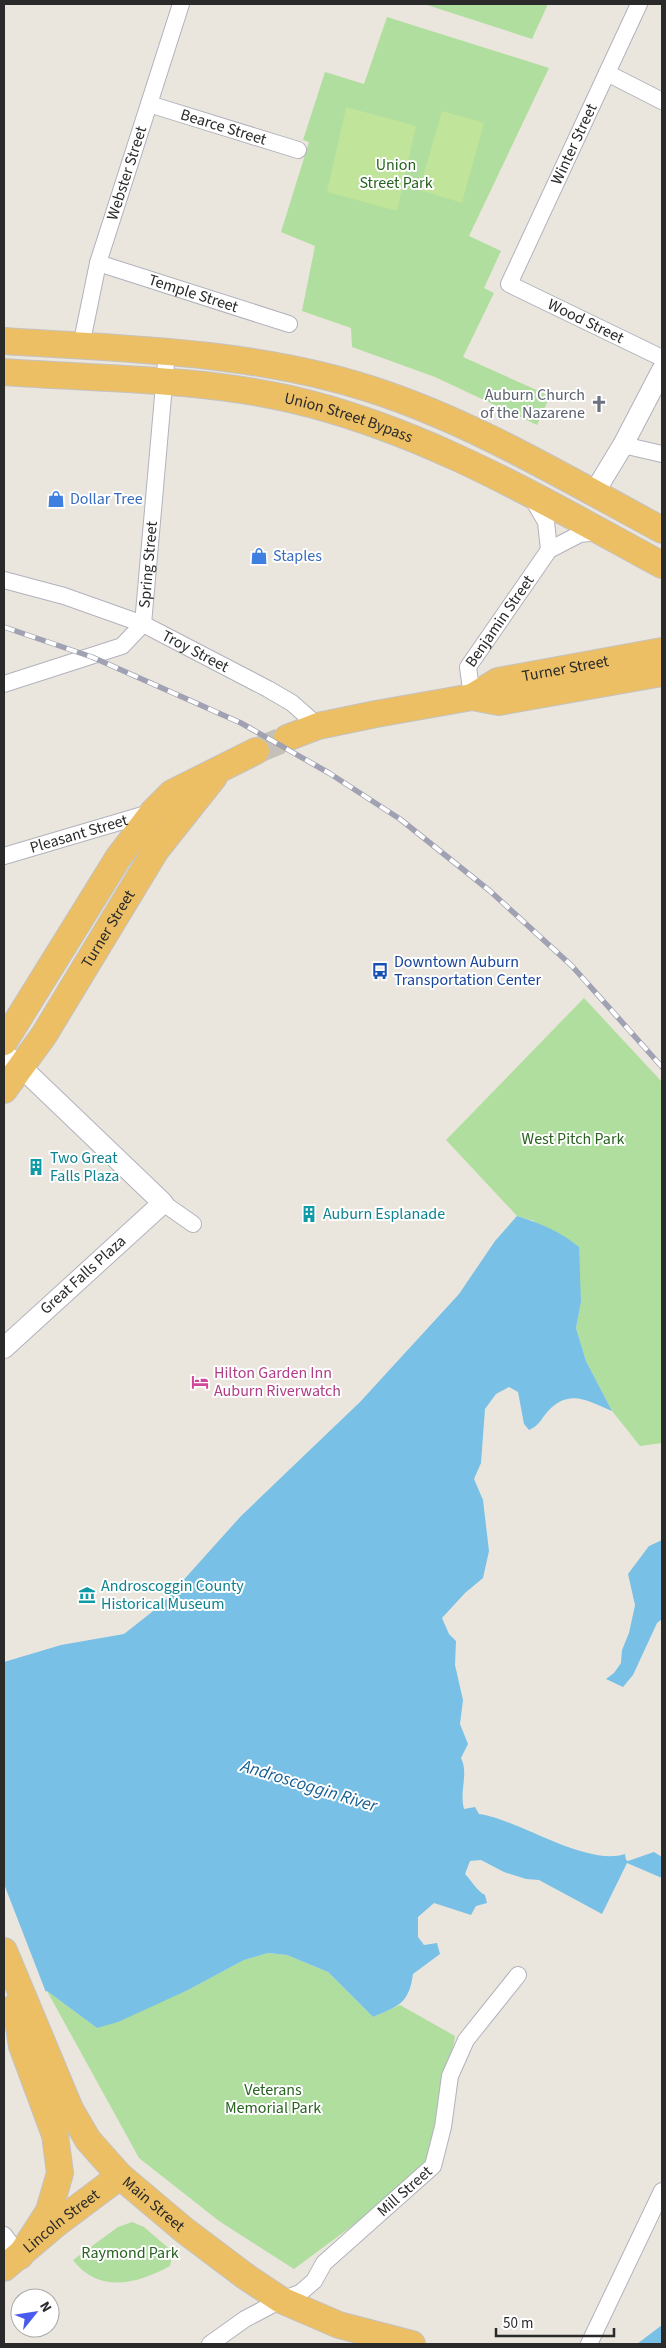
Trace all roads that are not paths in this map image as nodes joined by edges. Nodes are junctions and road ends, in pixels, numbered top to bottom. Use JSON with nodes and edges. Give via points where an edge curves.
{"nodes":[{"id":1,"x":181,"y":4,"type":"edge"},
{"id":2,"x":639,"y":4,"type":"edge"},
{"id":3,"x":607,"y":73,"type":"junction"},
{"id":4,"x":662,"y":102,"type":"edge"},
{"id":5,"x":149,"y":104,"type":"junction"},
{"id":6,"x":298,"y":150,"type":"dead end"},
{"id":7,"x":98,"y":263,"type":"junction"},
{"id":8,"x":509,"y":284,"type":"joint"},
{"id":9,"x":289,"y":324,"type":"dead end"},
{"id":10,"x":4,"y":341,"type":"edge"},
{"id":11,"x":82,"y":346,"type":"junction"},
{"id":12,"x":167,"y":351,"type":"junction"},
{"id":13,"x":662,"y":358,"type":"edge"},
{"id":14,"x":662,"y":370,"type":"edge"},
{"id":15,"x":4,"y":372,"type":"edge"},
{"id":16,"x":165,"y":382,"type":"junction"},
{"id":17,"x":623,"y":445,"type":"junction"},
{"id":18,"x":662,"y":454,"type":"edge"},
{"id":19,"x":594,"y":493,"type":"junction"},
{"id":20,"x":530,"y":494,"type":"junction"},
{"id":21,"x":662,"y":530,"type":"edge"},
{"id":22,"x":600,"y":532,"type":"junction"},
{"id":23,"x":549,"y":550,"type":"junction"},
{"id":24,"x":662,"y":565,"type":"edge"},
{"id":25,"x":4,"y":580,"type":"edge"},
{"id":26,"x":142,"y":624,"type":"junction"},
{"id":27,"x":662,"y":651,"type":"edge"},
{"id":28,"x":662,"y":673,"type":"edge"},
{"id":29,"x":4,"y":684,"type":"edge"},
{"id":30,"x":472,"y":698,"type":"junction"},
{"id":31,"x":318,"y":726,"type":"junction"},
{"id":32,"x":287,"y":738,"type":"tunnel mouth"},
{"id":33,"x":256,"y":750,"type":"tunnel mouth"},
{"id":34,"x":219,"y":770,"type":"junction"},
{"id":35,"x":153,"y":812,"type":"junction"},
{"id":36,"x":4,"y":856,"type":"edge"},
{"id":37,"x":4,"y":1042,"type":"edge"},
{"id":38,"x":12,"y":1061,"type":"edge"},
{"id":39,"x":4,"y":1090,"type":"edge"},
{"id":40,"x":163,"y":1203,"type":"junction"},
{"id":41,"x":193,"y":1224,"type":"dead end"},
{"id":42,"x":4,"y":1348,"type":"edge"},
{"id":43,"x":4,"y":1951,"type":"edge"},
{"id":44,"x":518,"y":1975,"type":"dead end"},
{"id":45,"x":36,"y":2055,"type":"junction"},
{"id":46,"x":120,"y":2176,"type":"junction"},
{"id":47,"x":662,"y":2191,"type":"edge"},
{"id":48,"x":4,"y":2235,"type":"edge"},
{"id":49,"x":12,"y":2262,"type":"edge"},
{"id":50,"x":281,"y":2300,"type":"junction"},
{"id":51,"x":210,"y":2344,"type":"edge"},
{"id":52,"x":412,"y":2344,"type":"edge"},
{"id":53,"x":589,"y":2344,"type":"edge"}],
"edges":[{"from":1,"to":5,"type":"street","name":"Webster Street"},
{"from":2,"to":3,"type":"street","name":"Winter Street"},
{"from":3,"to":4,"type":"street"},
{"from":3,"to":8,"type":"street","name":"Winter Street"},
{"from":5,"to":6,"type":"street","name":"Bearce Street"},
{"from":5,"to":7,"type":"street","name":"Webster Street"},
{"from":7,"to":9,"type":"street","name":"Temple Street"},
{"from":7,"to":11,"type":"street","name":"Webster Street"},
{"from":8,"to":13,"type":"street","name":"Wood Street"},
{"from":10,"to":11,"type":"highway","name":"Union Street Bypass"},
{"from":11,"to":12,"type":"highway","name":"Union Street Bypass"},
{"from":12,"to":16,"type":"street","name":"Spring Street"},
{"from":12,"to":19,"type":"highway","name":"Union Street Bypass","via":[[310,373],[370,389],[490,439]]},
{"from":14,"to":17,"type":"street"},
{"from":15,"to":16,"type":"highway","name":"Union Street Bypass"},
{"from":16,"to":20,"type":"highway","name":"Union Street Bypass","via":[[224,387],[348,414],[415,437]]},
{"from":16,"to":26,"type":"street","name":"Spring Street"},
{"from":17,"to":18,"type":"street"},
{"from":17,"to":19,"type":"street"},
{"from":19,"to":21,"type":"highway","name":"Union Street Bypass"},
{"from":20,"to":22,"type":"highway","name":"Union Street Bypass"},
{"from":20,"to":23,"type":"street","via":[[546,522]]},
{"from":22,"to":23,"type":"street","name":"Benjamin Street","via":[[580,534]]},
{"from":22,"to":24,"type":"highway","name":"Union Street Bypass"},
{"from":23,"to":30,"type":"street","name":"Benjamin Street","via":[[468,667]]},
{"from":25,"to":26,"type":"street","name":"Troy Street","via":[[64,596]]},
{"from":26,"to":29,"type":"street","name":"Spring Street","via":[[122,646]]},
{"from":26,"to":31,"type":"street","name":"Troy Street","via":[[268,689],[292,703]]},
{"from":27,"to":30,"type":"highway","name":"Turner Street","via":[[498,681]]},
{"from":28,"to":30,"type":"highway","name":"Turner Street","via":[[499,702]]},
{"from":30,"to":31,"type":"highway","name":"Turner Street"},
{"from":31,"to":32,"type":"highway","name":"Turner Street"},
{"from":33,"to":34,"type":"highway","name":"Turner Street"},
{"from":34,"to":35,"type":"highway","name":"Turner Street","via":[[172,793]]},
{"from":34,"to":38,"type":"highway","name":"Turner Street","via":[[156,850],[44,1035]]},
{"from":35,"to":36,"type":"street","name":"Pleasant Street"},
{"from":35,"to":37,"type":"highway","name":"Turner Street","via":[[118,858]]},
{"from":38,"to":39,"type":"highway","name":"Turner Street"},
{"from":38,"to":40,"type":"street"},
{"from":40,"to":41,"type":"street"},
{"from":40,"to":42,"type":"street","name":"Great Falls Plaza"},
{"from":43,"to":45,"type":"highway","name":"Main Street"},
{"from":44,"to":50,"type":"street","name":"Mill Street","via":[[466,2040],[450,2076],[433,2166],[324,2262],[314,2281],[300,2294]]},
{"from":45,"to":46,"type":"highway","name":"Main Street","via":[[88,2140]]},
{"from":45,"to":49,"type":"highway","via":[[56,2135],[60,2173],[49,2211]]},
{"from":46,"to":49,"type":"highway","name":"Lincoln Street"},
{"from":46,"to":50,"type":"highway","name":"Main Street","via":[[184,2230]]},
{"from":47,"to":53,"type":"street"},
{"from":48,"to":49,"type":"street"},
{"from":50,"to":51,"type":"street","name":"Mill Street","via":[[245,2319]]},
{"from":50,"to":52,"type":"highway","name":"Main Street","via":[[339,2325]]}]}
